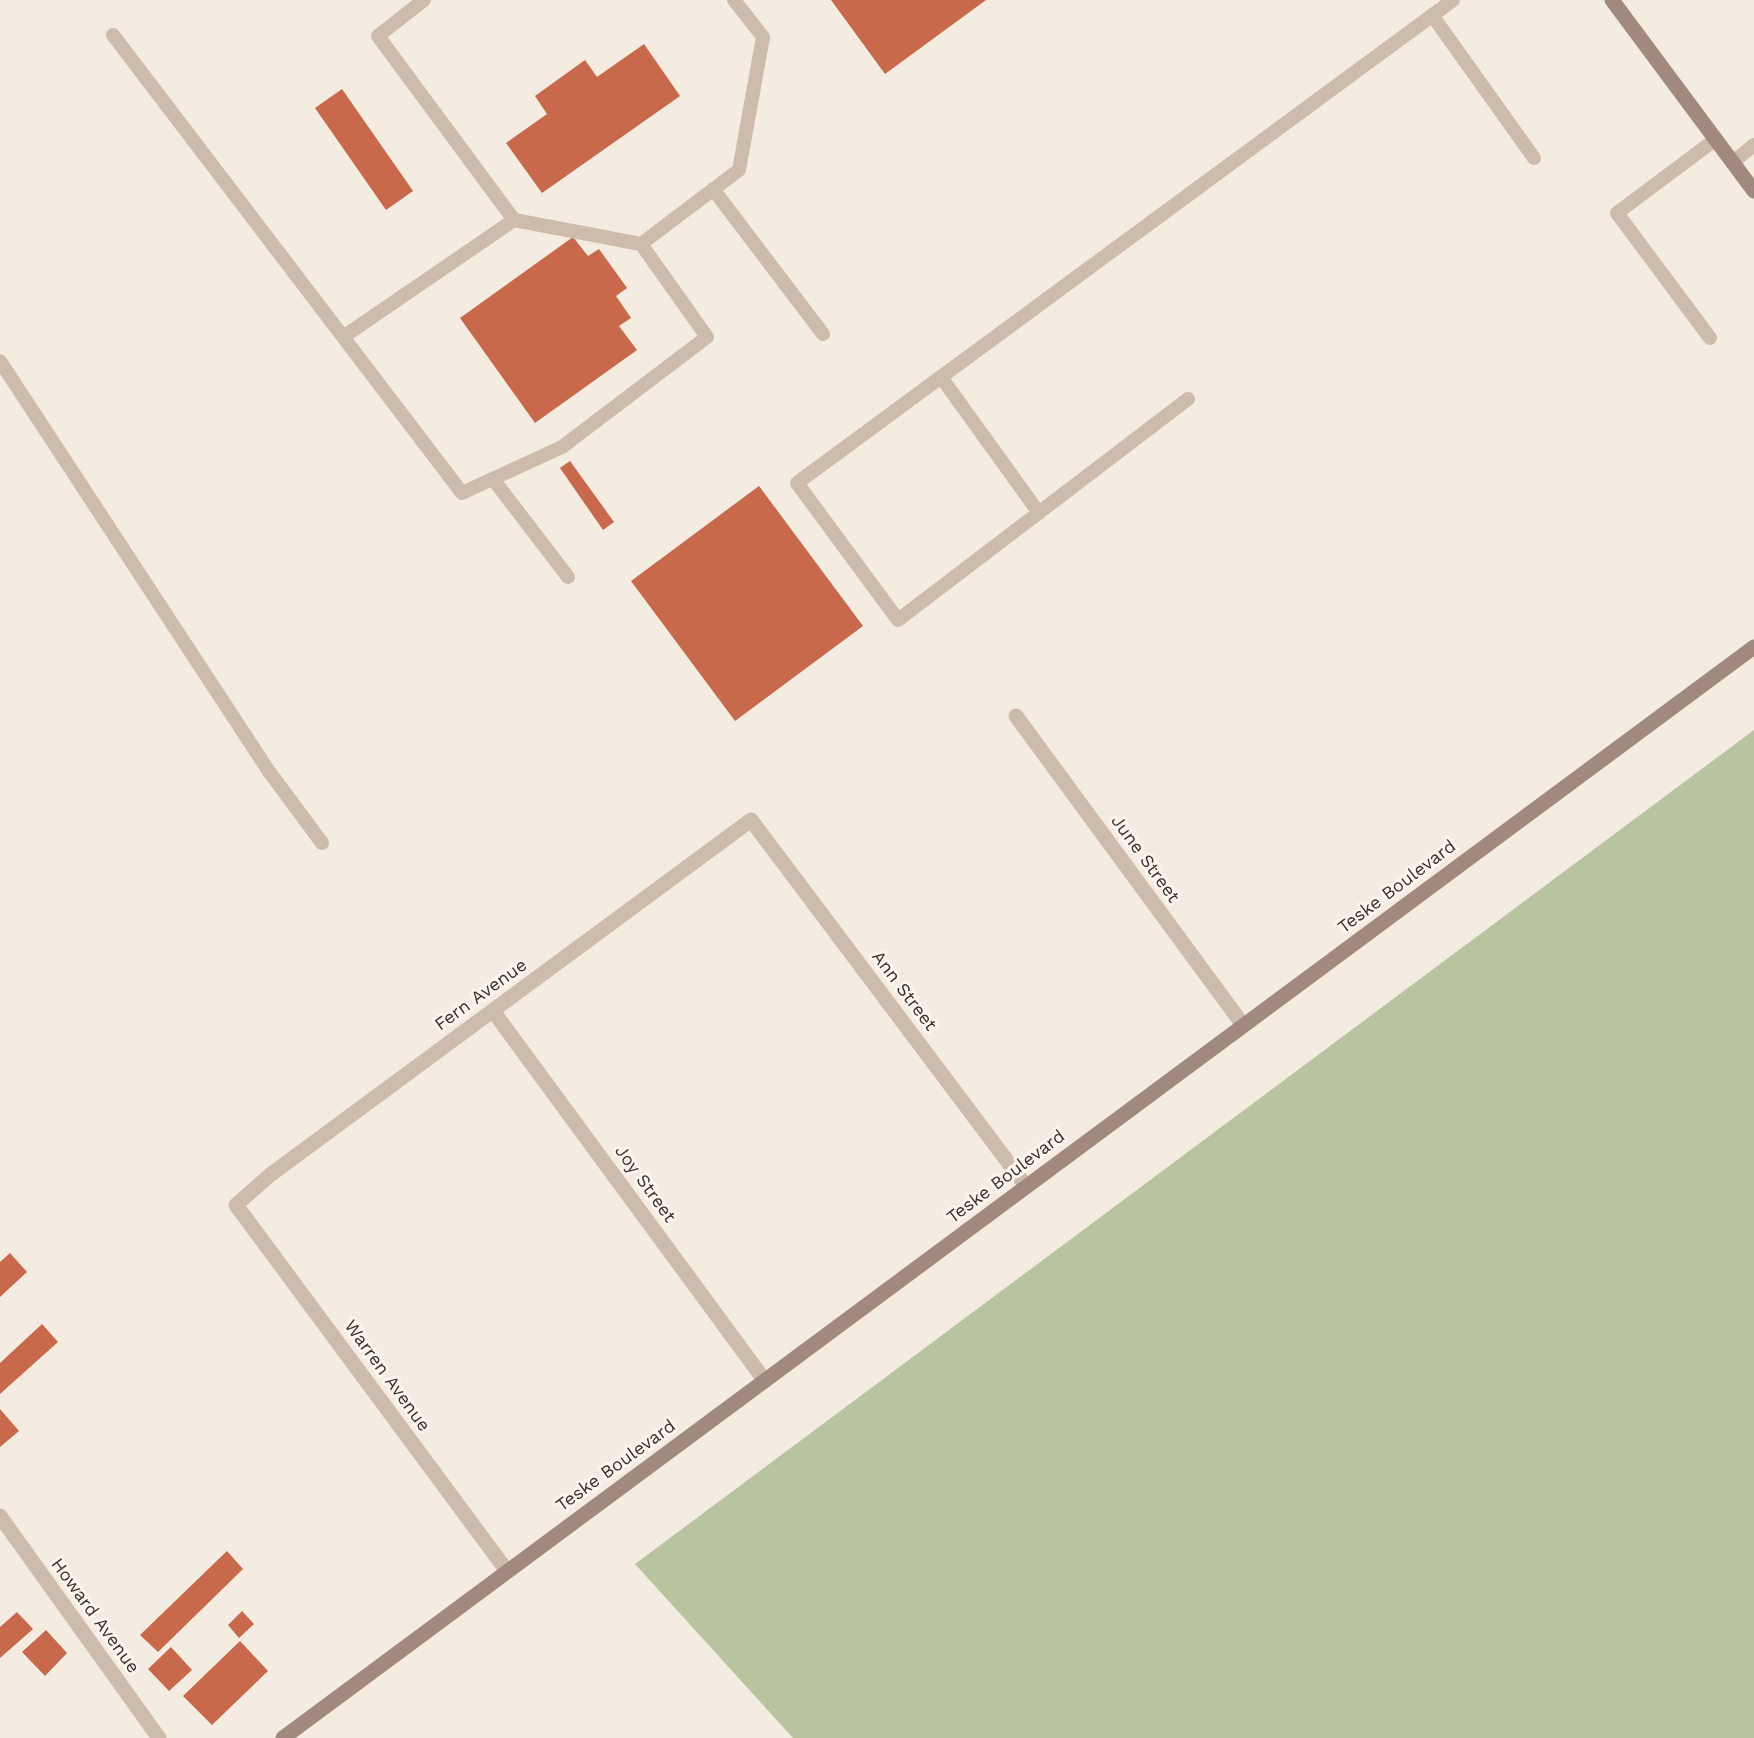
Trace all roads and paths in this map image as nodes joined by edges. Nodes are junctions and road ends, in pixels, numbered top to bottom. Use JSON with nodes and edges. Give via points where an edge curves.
{"nodes":[{"id":1,"x":424,"y":0,"type":"edge"},
{"id":2,"x":734,"y":0,"type":"edge"},
{"id":3,"x":1453,"y":0,"type":"edge"},
{"id":4,"x":1612,"y":0,"type":"edge"},
{"id":5,"x":1432,"y":15,"type":"junction"},
{"id":6,"x":113,"y":35,"type":"dead end"},
{"id":7,"x":1716,"y":138,"type":"junction"},
{"id":8,"x":1754,"y":145,"type":"edge"},
{"id":9,"x":1534,"y":158,"type":"dead end"},
{"id":10,"x":1733,"y":162,"type":"junction"},
{"id":11,"x":713,"y":189,"type":"junction"},
{"id":12,"x":1754,"y":191,"type":"edge"},
{"id":13,"x":514,"y":220,"type":"junction"},
{"id":14,"x":641,"y":244,"type":"junction"},
{"id":15,"x":823,"y":334,"type":"dead end"},
{"id":16,"x":343,"y":337,"type":"junction"},
{"id":17,"x":1710,"y":338,"type":"dead end"},
{"id":18,"x":0,"y":361,"type":"edge"},
{"id":19,"x":941,"y":377,"type":"junction"},
{"id":20,"x":1188,"y":399,"type":"dead end"},
{"id":21,"x":493,"y":479,"type":"junction"},
{"id":22,"x":1039,"y":513,"type":"junction"},
{"id":23,"x":568,"y":578,"type":"dead end"},
{"id":24,"x":1754,"y":647,"type":"edge"},
{"id":25,"x":1016,"y":716,"type":"dead end"},
{"id":26,"x":751,"y":820,"type":"joint"},
{"id":27,"x":322,"y":843,"type":"dead end"},
{"id":28,"x":493,"y":1011,"type":"junction"},
{"id":29,"x":1243,"y":1025,"type":"junction"},
{"id":30,"x":1026,"y":1186,"type":"junction"},
{"id":31,"x":236,"y":1204,"type":"joint"},
{"id":32,"x":765,"y":1381,"type":"junction"},
{"id":33,"x":0,"y":1516,"type":"edge"},
{"id":34,"x":507,"y":1571,"type":"junction"},
{"id":35,"x":159,"y":1738,"type":"edge"},
{"id":36,"x":283,"y":1738,"type":"edge"}],
"edges":[{"from":1,"to":13,"type":"lane","via":[[378,36]]},
{"from":2,"to":11,"type":"lane","via":[[763,37],[738,170]]},
{"from":3,"to":5,"type":"lane"},
{"from":4,"to":7,"type":"street"},
{"from":5,"to":9,"type":"lane"},
{"from":5,"to":19,"type":"lane"},
{"from":6,"to":16,"type":"lane"},
{"from":7,"to":10,"type":"street"},
{"from":7,"to":17,"type":"lane","via":[[1617,213]]},
{"from":8,"to":10,"type":"lane"},
{"from":10,"to":12,"type":"street"},
{"from":11,"to":14,"type":"lane"},
{"from":11,"to":15,"type":"lane"},
{"from":13,"to":14,"type":"lane"},
{"from":13,"to":16,"type":"lane"},
{"from":14,"to":21,"type":"lane","via":[[707,337],[562,447]]},
{"from":16,"to":21,"type":"lane","via":[[462,493]]},
{"from":18,"to":27,"type":"lane","via":[[268,770]]},
{"from":19,"to":22,"type":"lane"},
{"from":19,"to":22,"type":"lane","via":[[797,483],[898,620]]},
{"from":20,"to":22,"type":"lane"},
{"from":21,"to":23,"type":"lane"},
{"from":24,"to":29,"type":"street","name":"Teske Boulevard"},
{"from":25,"to":29,"type":"street","name":"June Street"},
{"from":26,"to":28,"type":"street","name":"Fern Avenue"},
{"from":26,"to":30,"type":"street","name":"Ann Street"},
{"from":28,"to":31,"type":"street","name":"Fern Avenue"},
{"from":28,"to":32,"type":"street","name":"Joy Street"},
{"from":29,"to":30,"type":"street","name":"Teske Boulevard"},
{"from":30,"to":32,"type":"street","name":"Teske Boulevard"},
{"from":31,"to":34,"type":"street","name":"Warren Avenue"},
{"from":32,"to":34,"type":"street","name":"Teske Boulevard"},
{"from":33,"to":35,"type":"street","name":"Howard Avenue"},
{"from":34,"to":36,"type":"street","name":"Teske Boulevard"}]}
